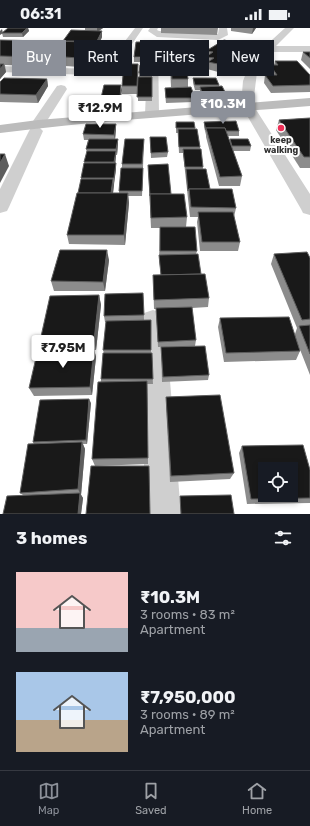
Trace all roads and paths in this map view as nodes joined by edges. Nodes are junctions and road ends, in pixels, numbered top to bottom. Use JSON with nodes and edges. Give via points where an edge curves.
{"nodes":[{"id":1,"x":139,"y":28,"type":"edge"},
{"id":2,"x":154,"y":28,"type":"edge"},
{"id":3,"x":223,"y":28,"type":"edge"},
{"id":4,"x":290,"y":28,"type":"edge"},
{"id":5,"x":131,"y":40,"type":"edge"},
{"id":6,"x":274,"y":43,"type":"edge"},
{"id":7,"x":66,"y":47,"type":"edge"},
{"id":8,"x":274,"y":49,"type":"edge"},
{"id":9,"x":310,"y":49,"type":"edge"},
{"id":10,"x":0,"y":69,"type":"edge"},
{"id":11,"x":12,"y":69,"type":"edge"},
{"id":12,"x":66,"y":71,"type":"edge"},
{"id":13,"x":153,"y":76,"type":"edge"},
{"id":14,"x":251,"y":76,"type":"edge"},
{"id":15,"x":61,"y":89,"type":"dead end"},
{"id":16,"x":310,"y":102,"type":"edge"},
{"id":17,"x":249,"y":110,"type":"junction"},
{"id":18,"x":310,"y":112,"type":"edge"},
{"id":19,"x":152,"y":114,"type":"junction"},
{"id":20,"x":37,"y":128,"type":"junction"},
{"id":21,"x":0,"y":130,"type":"edge"},
{"id":22,"x":0,"y":135,"type":"edge"},
{"id":23,"x":0,"y":208,"type":"edge"},
{"id":24,"x":310,"y":208,"type":"edge"},
{"id":25,"x":153,"y":320,"type":"edge"},
{"id":26,"x":162,"y":514,"type":"edge"}],
"edges":[{"from":1,"to":5,"type":"street"},
{"from":2,"to":3,"type":"street","via":[[152,31],[157,34],[218,37],[223,35]]},
{"from":4,"to":6,"type":"street"},
{"from":7,"to":12,"type":"street","via":[[103,49],[110,54],[98,70]]},
{"from":8,"to":9,"type":"street"},
{"from":10,"to":11,"type":"street"},
{"from":13,"to":19,"type":"street"},
{"from":14,"to":17,"type":"street","via":[[248,90]]},
{"from":15,"to":20,"type":"street"},
{"from":16,"to":17,"type":"main road"},
{"from":17,"to":18,"type":"main road"},
{"from":17,"to":19,"type":"main road"},
{"from":17,"to":20,"type":"main road"},
{"from":17,"to":24,"type":"street"},
{"from":19,"to":20,"type":"main road"},
{"from":20,"to":21,"type":"main road"},
{"from":20,"to":22,"type":"main road"},
{"from":20,"to":23,"type":"street"},
{"from":25,"to":26,"type":"street"}]}
